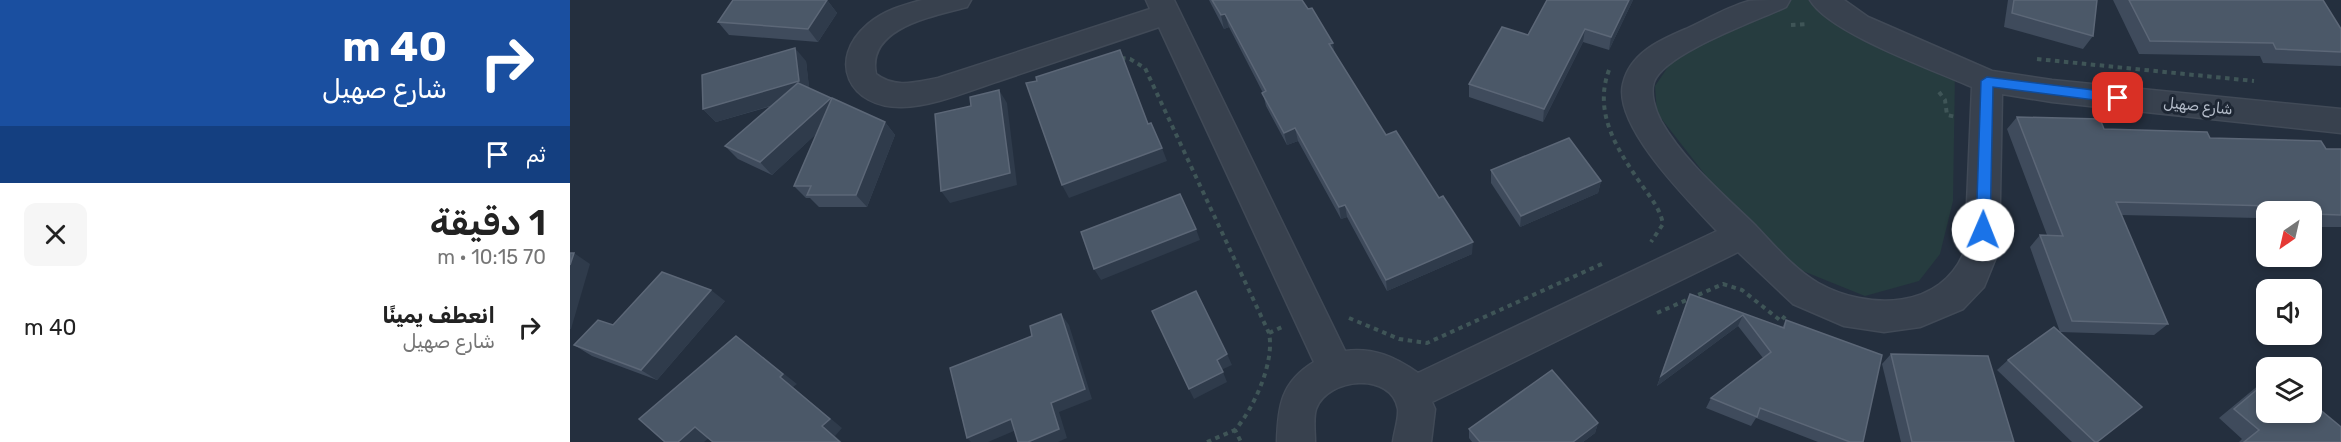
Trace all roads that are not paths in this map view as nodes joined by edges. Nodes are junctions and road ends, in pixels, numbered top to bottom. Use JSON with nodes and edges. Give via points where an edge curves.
{"nodes":[{"id":1,"x":957,"y":0,"type":"edge"},
{"id":2,"x":1163,"y":7,"type":"edge"},
{"id":3,"x":1819,"y":13,"type":"edge"},
{"id":4,"x":1780,"y":14,"type":"edge"},
{"id":5,"x":1987,"y":81,"type":"junction"},
{"id":6,"x":2341,"y":121,"type":"edge"},
{"id":7,"x":1741,"y":235,"type":"junction"},
{"id":8,"x":1335,"y":368,"type":"junction"},
{"id":9,"x":1411,"y":394,"type":"junction"},
{"id":10,"x":1296,"y":442,"type":"edge"},
{"id":11,"x":1412,"y":442,"type":"edge"}],
"edges":[{"from":1,"to":2,"type":"street","via":[[887,25],[869,39],[859,57],[859,73],[870,86],[888,94],[912,95],[939,89],[1113,32]]},
{"from":2,"to":8,"type":"street"},
{"from":3,"to":5,"type":"street","name":"شارع صهيل","via":[[1858,24]]},
{"from":4,"to":7,"type":"street","via":[[1665,50],[1648,65],[1638,84],[1639,106],[1649,128],[1682,173]]},
{"from":5,"to":6,"type":"street","name":"شارع صهيل"},
{"from":5,"to":7,"type":"street","via":[[1982,250],[1972,277],[1951,298],[1920,312],[1884,316],[1844,311],[1805,293]]},
{"from":7,"to":9,"type":"street"},
{"from":8,"to":9,"type":"street","via":[[1353,364],[1388,370]]},
{"from":8,"to":10,"type":"street","via":[[1304,391],[1293,427]]},
{"from":9,"to":11,"type":"street","via":[[1417,411]]}]}
